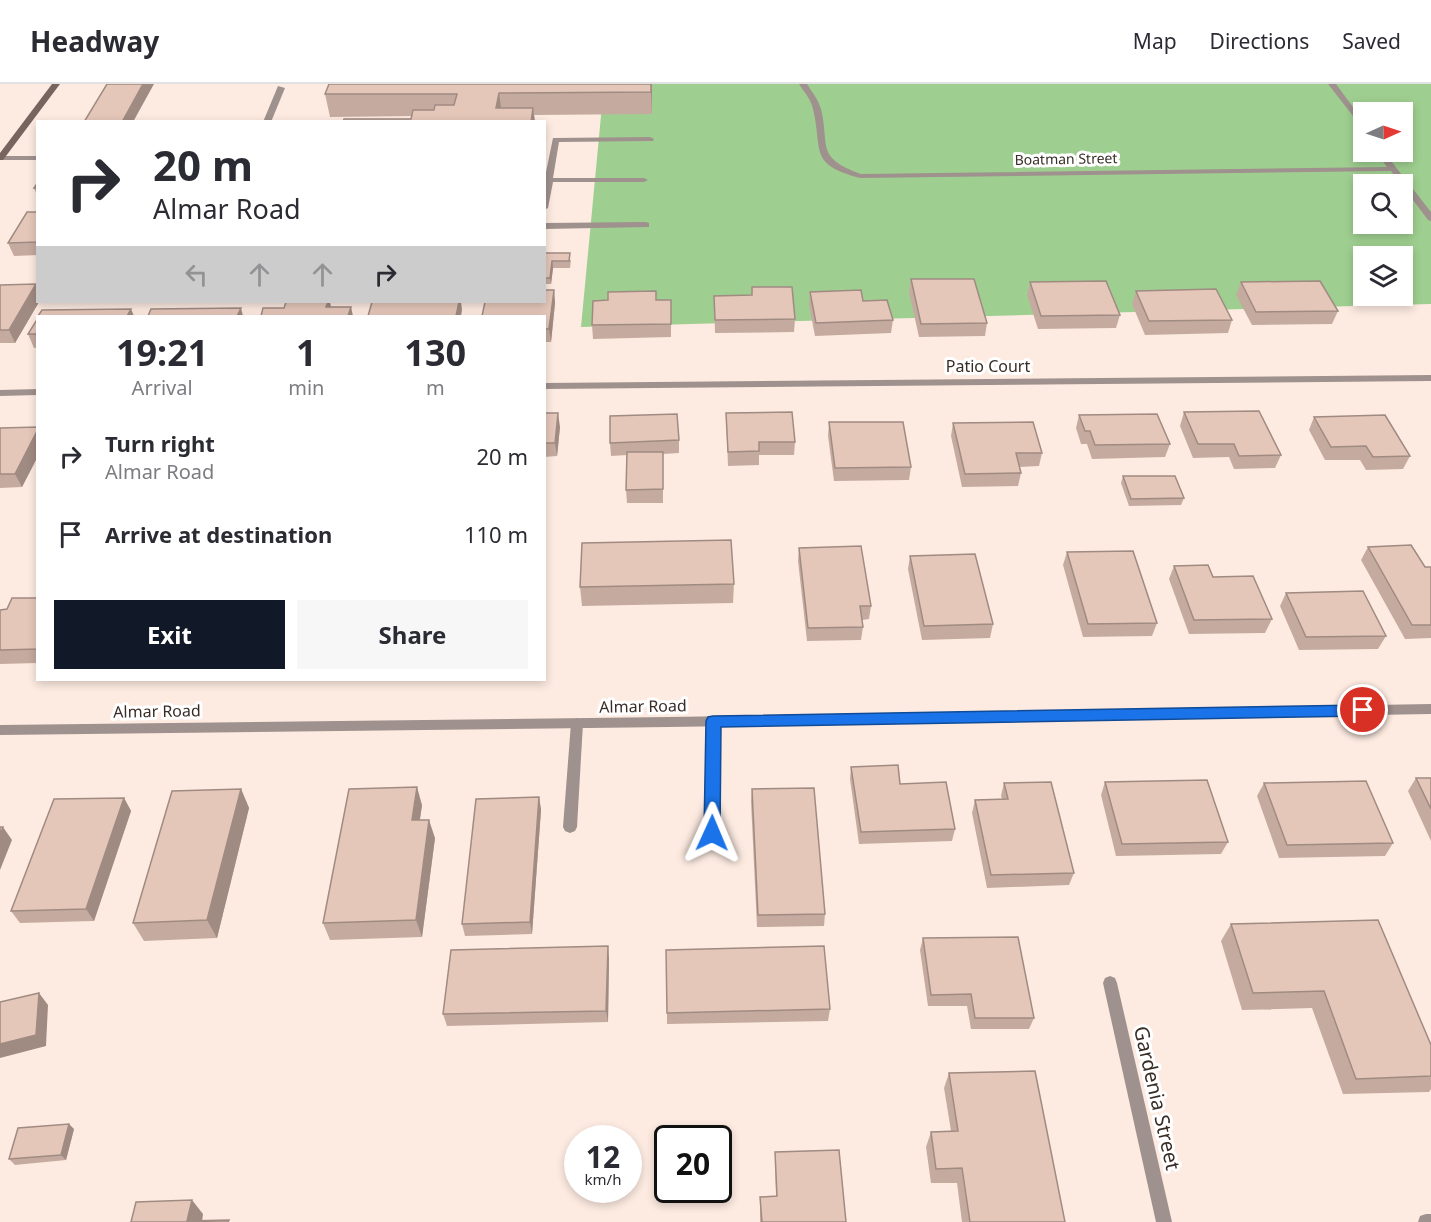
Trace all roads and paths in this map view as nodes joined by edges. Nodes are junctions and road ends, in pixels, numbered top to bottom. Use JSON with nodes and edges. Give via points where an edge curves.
{"nodes":[{"id":1,"x":56,"y":84,"type":"edge"},
{"id":2,"x":803,"y":84,"type":"edge"},
{"id":3,"x":1332,"y":84,"type":"edge"},
{"id":4,"x":281,"y":88,"type":"dead end"},
{"id":5,"x":1353,"y":113,"type":"edge"},
{"id":6,"x":268,"y":120,"type":"edge"},
{"id":7,"x":650,"y":139,"type":"dead end"},
{"id":8,"x":0,"y":158,"type":"edge"},
{"id":9,"x":36,"y":158,"type":"edge"},
{"id":10,"x":1388,"y":162,"type":"edge"},
{"id":11,"x":1393,"y":168,"type":"junction"},
{"id":12,"x":550,"y":180,"type":"junction"},
{"id":13,"x":644,"y":180,"type":"dead end"},
{"id":14,"x":546,"y":203,"type":"edge"},
{"id":15,"x":1431,"y":218,"type":"edge"},
{"id":16,"x":646,"y":225,"type":"dead end"},
{"id":17,"x":546,"y":226,"type":"edge"},
{"id":18,"x":1431,"y":378,"type":"edge"},
{"id":19,"x":546,"y":386,"type":"edge"},
{"id":20,"x":36,"y":392,"type":"edge"},
{"id":21,"x":0,"y":393,"type":"edge"},
{"id":22,"x":1431,"y":709,"type":"edge"},
{"id":23,"x":713,"y":721,"type":"junction"},
{"id":24,"x":577,"y":723,"type":"junction"},
{"id":25,"x":0,"y":730,"type":"edge"},
{"id":26,"x":570,"y":827,"type":"dead end"},
{"id":27,"x":712,"y":833,"type":"dead end"},
{"id":28,"x":1110,"y":983,"type":"dead end"},
{"id":29,"x":1164,"y":1222,"type":"edge"},
{"id":30,"x":1426,"y":1222,"type":"edge"},
{"id":31,"x":1431,"y":1222,"type":"edge"}],
"edges":[{"from":1,"to":8,"type":"street"},
{"from":2,"to":11,"type":"street","name":"Boatman Street","via":[[817,106],[820,144],[826,162],[860,176]]},
{"from":3,"to":5,"type":"street"},
{"from":4,"to":6,"type":"street"},
{"from":7,"to":12,"type":"street","via":[[556,140]]},
{"from":8,"to":9,"type":"street"},
{"from":10,"to":11,"type":"street"},
{"from":11,"to":15,"type":"street"},
{"from":12,"to":13,"type":"street"},
{"from":12,"to":14,"type":"street"},
{"from":16,"to":17,"type":"street"},
{"from":18,"to":19,"type":"street","name":"Patio Court"},
{"from":20,"to":21,"type":"street"},
{"from":22,"to":23,"type":"street","name":"Almar Road"},
{"from":23,"to":24,"type":"street","name":"Almar Road"},
{"from":23,"to":27,"type":"street"},
{"from":24,"to":25,"type":"street","name":"Almar Road"},
{"from":24,"to":26,"type":"street"},
{"from":28,"to":29,"type":"street","name":"Gardenia Street"},
{"from":30,"to":31,"type":"street"}]}
